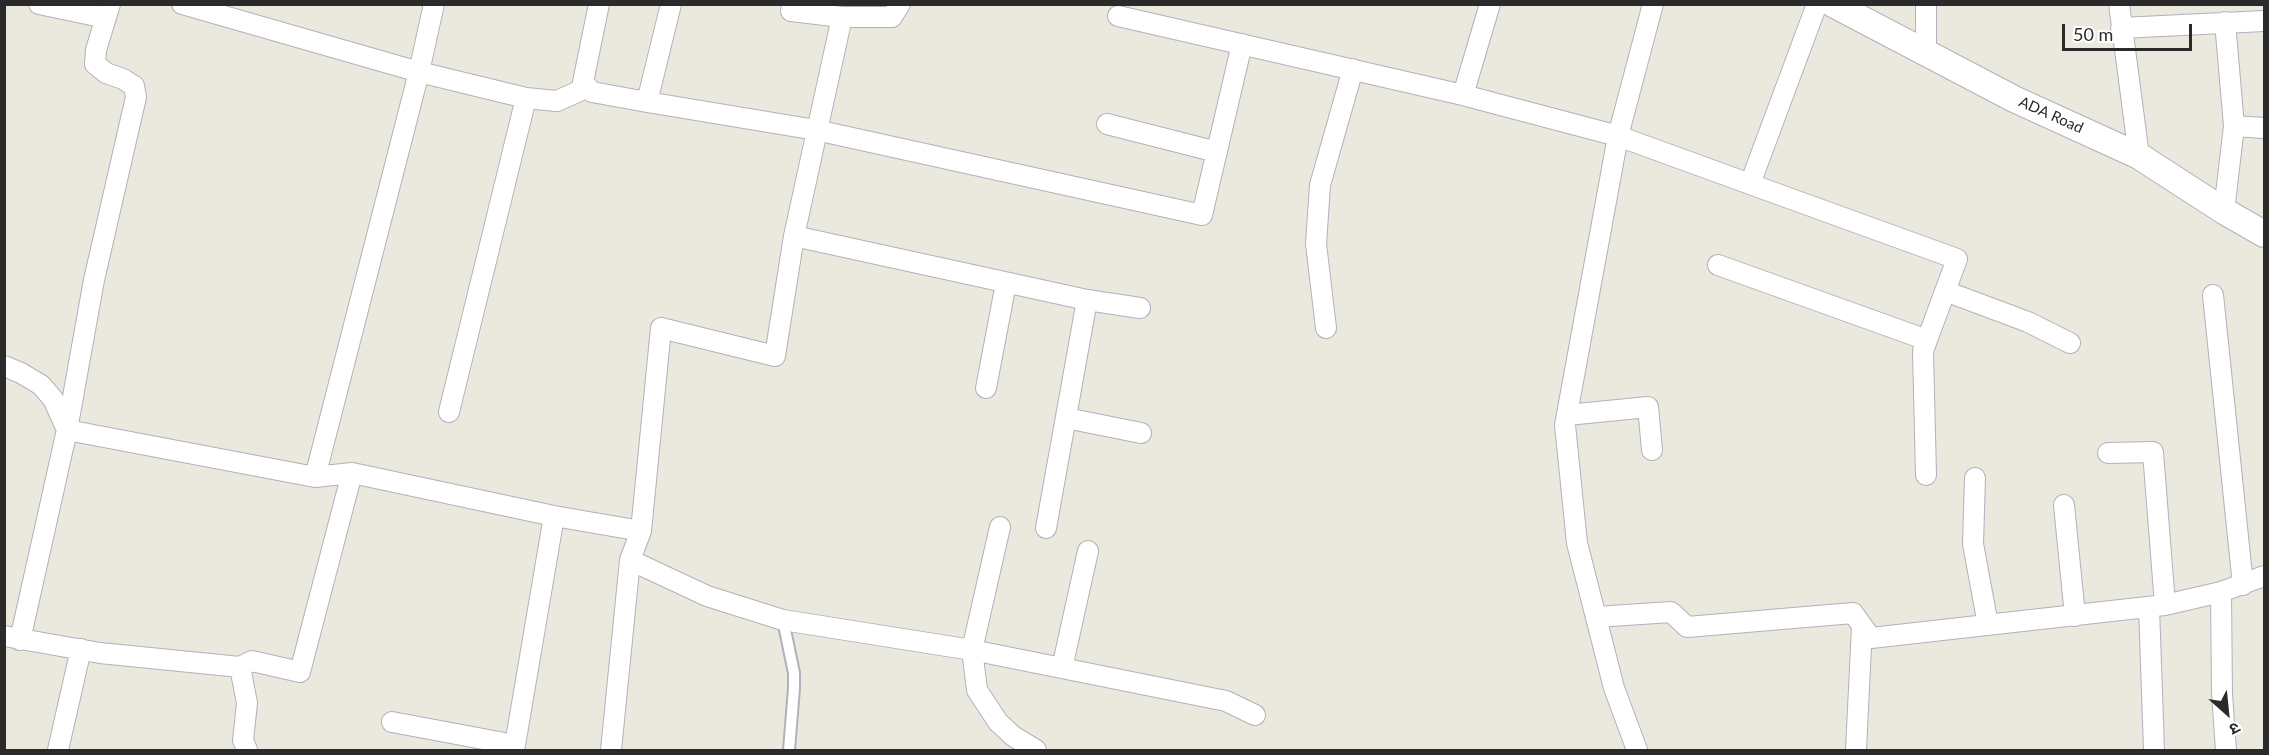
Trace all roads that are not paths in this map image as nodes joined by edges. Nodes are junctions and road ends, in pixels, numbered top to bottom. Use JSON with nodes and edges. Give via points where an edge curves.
{"nodes":[{"id":1,"x":39,"y":4,"type":"edge"},
{"id":2,"x":182,"y":4,"type":"edge"},
{"id":3,"x":434,"y":4,"type":"edge"},
{"id":4,"x":599,"y":4,"type":"edge"},
{"id":5,"x":671,"y":4,"type":"edge"},
{"id":6,"x":792,"y":4,"type":"edge"},
{"id":7,"x":900,"y":4,"type":"edge"},
{"id":8,"x":1490,"y":4,"type":"edge"},
{"id":9,"x":1653,"y":4,"type":"edge"},
{"id":10,"x":1817,"y":4,"type":"edge"},
{"id":11,"x":1833,"y":4,"type":"edge"},
{"id":12,"x":1926,"y":4,"type":"edge"},
{"id":13,"x":2119,"y":4,"type":"edge"},
{"id":14,"x":108,"y":11,"type":"edge"},
{"id":15,"x":1118,"y":16,"type":"dead end"},
{"id":16,"x":842,"y":17,"type":"junction"},
{"id":17,"x":2265,"y":21,"type":"edge"},
{"id":18,"x":2225,"y":22,"type":"junction"},
{"id":19,"x":2121,"y":28,"type":"junction"},
{"id":20,"x":1242,"y":44,"type":"junction"},
{"id":21,"x":1926,"y":53,"type":"junction"},
{"id":22,"x":1353,"y":69,"type":"junction"},
{"id":23,"x":419,"y":72,"type":"junction"},
{"id":24,"x":586,"y":88,"type":"junction"},
{"id":25,"x":1463,"y":95,"type":"junction"},
{"id":26,"x":526,"y":98,"type":"junction"},
{"id":27,"x":647,"y":102,"type":"junction"},
{"id":28,"x":1107,"y":124,"type":"dead end"},
{"id":29,"x":2234,"y":126,"type":"junction"},
{"id":30,"x":2265,"y":128,"type":"edge"},
{"id":31,"x":816,"y":130,"type":"junction"},
{"id":32,"x":1618,"y":136,"type":"junction"},
{"id":33,"x":1217,"y":152,"type":"junction"},
{"id":34,"x":2139,"y":156,"type":"junction"},
{"id":35,"x":1750,"y":184,"type":"junction"},
{"id":36,"x":2224,"y":211,"type":"junction"},
{"id":37,"x":2265,"y":234,"type":"edge"},
{"id":38,"x":794,"y":236,"type":"junction"},
{"id":39,"x":1718,"y":265,"type":"dead end"},
{"id":40,"x":1006,"y":283,"type":"junction"},
{"id":41,"x":1945,"y":291,"type":"junction"},
{"id":42,"x":2213,"y":294,"type":"dead end"},
{"id":43,"x":1087,"y":300,"type":"junction"},
{"id":44,"x":1140,"y":308,"type":"dead end"},
{"id":45,"x":1326,"y":328,"type":"dead end"},
{"id":46,"x":1927,"y":339,"type":"junction"},
{"id":47,"x":2070,"y":343,"type":"dead end"},
{"id":48,"x":4,"y":366,"type":"edge"},
{"id":49,"x":986,"y":388,"type":"dead end"},
{"id":50,"x":449,"y":412,"type":"dead end"},
{"id":51,"x":1567,"y":415,"type":"junction"},
{"id":52,"x":1066,"y":418,"type":"junction"},
{"id":53,"x":67,"y":430,"type":"junction"},
{"id":54,"x":1140,"y":433,"type":"dead end"},
{"id":55,"x":1652,"y":450,"type":"dead end"},
{"id":56,"x":2108,"y":453,"type":"dead end"},
{"id":57,"x":352,"y":473,"type":"junction"},
{"id":58,"x":1926,"y":475,"type":"dead end"},
{"id":59,"x":315,"y":477,"type":"junction"},
{"id":60,"x":1976,"y":478,"type":"dead end"},
{"id":61,"x":2064,"y":506,"type":"dead end"},
{"id":62,"x":554,"y":516,"type":"junction"},
{"id":63,"x":1000,"y":527,"type":"dead end"},
{"id":64,"x":1046,"y":528,"type":"dead end"},
{"id":65,"x":641,"y":531,"type":"junction"},
{"id":66,"x":1088,"y":551,"type":"dead end"},
{"id":67,"x":630,"y":560,"type":"junction"},
{"id":68,"x":2265,"y":576,"type":"edge"},
{"id":69,"x":2243,"y":585,"type":"junction"},
{"id":70,"x":2221,"y":592,"type":"junction"},
{"id":71,"x":2157,"y":606,"type":"junction"},
{"id":72,"x":2075,"y":616,"type":"junction"},
{"id":73,"x":1596,"y":618,"type":"junction"},
{"id":74,"x":783,"y":620,"type":"junction"},
{"id":75,"x":1862,"y":626,"type":"junction"},
{"id":76,"x":1988,"y":626,"type":"junction"},
{"id":77,"x":12,"y":638,"type":"edge"},
{"id":78,"x":81,"y":650,"type":"junction"},
{"id":79,"x":972,"y":650,"type":"junction"},
{"id":80,"x":240,"y":667,"type":"junction"},
{"id":81,"x":1062,"y":668,"type":"junction"},
{"id":82,"x":1255,"y":715,"type":"dead end"},
{"id":83,"x":392,"y":722,"type":"dead end"},
{"id":84,"x":58,"y":750,"type":"edge"},
{"id":85,"x":247,"y":750,"type":"edge"},
{"id":86,"x":611,"y":750,"type":"edge"},
{"id":87,"x":789,"y":750,"type":"edge"},
{"id":88,"x":1036,"y":750,"type":"edge"},
{"id":89,"x":1636,"y":750,"type":"edge"},
{"id":90,"x":1856,"y":750,"type":"edge"},
{"id":91,"x":2154,"y":750,"type":"edge"},
{"id":92,"x":2226,"y":750,"type":"edge"}],
"edges":[{"from":1,"to":14,"type":"street"},
{"from":2,"to":23,"type":"street"},
{"from":3,"to":23,"type":"street"},
{"from":4,"to":24,"type":"street","via":[[583,82]]},
{"from":5,"to":27,"type":"street"},
{"from":6,"to":16,"type":"street","via":[[791,11]]},
{"from":7,"to":16,"type":"street","via":[[892,17]]},
{"from":8,"to":25,"type":"street"},
{"from":9,"to":32,"type":"street"},
{"from":10,"to":35,"type":"street"},
{"from":11,"to":21,"type":"street","name":"ADA Road"},
{"from":12,"to":21,"type":"street"},
{"from":13,"to":19,"type":"street"},
{"from":14,"to":53,"type":"street","via":[[95,64],[134,86],[136,97],[94,280]]},
{"from":15,"to":20,"type":"street"},
{"from":16,"to":31,"type":"street"},
{"from":17,"to":18,"type":"street"},
{"from":18,"to":19,"type":"street"},
{"from":18,"to":29,"type":"street"},
{"from":19,"to":34,"type":"street"},
{"from":20,"to":22,"type":"street"},
{"from":20,"to":33,"type":"street"},
{"from":21,"to":34,"type":"street","name":"ADA Road","via":[[2014,99]]},
{"from":22,"to":25,"type":"street"},
{"from":22,"to":45,"type":"street","via":[[1320,185],[1316,244]]},
{"from":23,"to":26,"type":"street"},
{"from":23,"to":59,"type":"street"},
{"from":24,"to":26,"type":"street","via":[[557,101]]},
{"from":24,"to":27,"type":"street"},
{"from":25,"to":32,"type":"street"},
{"from":26,"to":50,"type":"street"},
{"from":27,"to":31,"type":"street"},
{"from":28,"to":33,"type":"street"},
{"from":29,"to":30,"type":"street"},
{"from":29,"to":36,"type":"street"},
{"from":31,"to":33,"type":"street","via":[[1202,215]]},
{"from":31,"to":38,"type":"street"},
{"from":32,"to":35,"type":"street"},
{"from":32,"to":51,"type":"street"},
{"from":34,"to":36,"type":"street","name":"ADA Road"},
{"from":35,"to":41,"type":"street","via":[[1957,258]]},
{"from":36,"to":37,"type":"street","name":"ADA Road"},
{"from":38,"to":40,"type":"street"},
{"from":38,"to":65,"type":"street","via":[[775,356],[660,328]]},
{"from":39,"to":46,"type":"street"},
{"from":40,"to":43,"type":"street"},
{"from":40,"to":49,"type":"street"},
{"from":41,"to":46,"type":"street"},
{"from":41,"to":47,"type":"street","via":[[2028,322]]},
{"from":42,"to":69,"type":"street"},
{"from":43,"to":44,"type":"street"},
{"from":43,"to":52,"type":"street"},
{"from":46,"to":58,"type":"street","via":[[1923,351]]},
{"from":48,"to":53,"type":"street","via":[[40,385],[53,399]]},
{"from":51,"to":55,"type":"street","via":[[1648,406]]},
{"from":51,"to":73,"type":"street","via":[[1577,543]]},
{"from":52,"to":54,"type":"street"},
{"from":52,"to":64,"type":"street"},
{"from":53,"to":59,"type":"street"},
{"from":53,"to":77,"type":"street"},
{"from":56,"to":71,"type":"street","via":[[2153,452]]},
{"from":57,"to":59,"type":"street"},
{"from":57,"to":62,"type":"street"},
{"from":57,"to":80,"type":"street","via":[[300,672],[252,660]]},
{"from":60,"to":76,"type":"street","via":[[1973,544]]},
{"from":61,"to":72,"type":"street"},
{"from":62,"to":65,"type":"street"},
{"from":62,"to":83,"type":"street","via":[[516,745]]},
{"from":63,"to":79,"type":"street"},
{"from":65,"to":67,"type":"street"},
{"from":66,"to":81,"type":"street"},
{"from":67,"to":74,"type":"street","via":[[707,596]]},
{"from":67,"to":86,"type":"street"},
{"from":68,"to":69,"type":"street"},
{"from":69,"to":70,"type":"street"},
{"from":70,"to":71,"type":"street"},
{"from":70,"to":92,"type":"street"},
{"from":71,"to":72,"type":"street"},
{"from":71,"to":91,"type":"street"},
{"from":72,"to":76,"type":"street"},
{"from":73,"to":75,"type":"street","via":[[1671,612],[1687,627],[1853,613]]},
{"from":73,"to":89,"type":"street","via":[[1614,688]]},
{"from":74,"to":79,"type":"street"},
{"from":74,"to":87,"type":"lane","via":[[794,673]]},
{"from":75,"to":76,"type":"street","via":[[1871,638]]},
{"from":75,"to":90,"type":"street"},
{"from":77,"to":78,"type":"street"},
{"from":78,"to":80,"type":"street"},
{"from":78,"to":84,"type":"street"},
{"from":79,"to":81,"type":"street"},
{"from":79,"to":88,"type":"street","via":[[977,690],[998,722]]},
{"from":80,"to":85,"type":"street","via":[[247,703],[243,740]]},
{"from":81,"to":82,"type":"street","via":[[1226,701]]}]}
